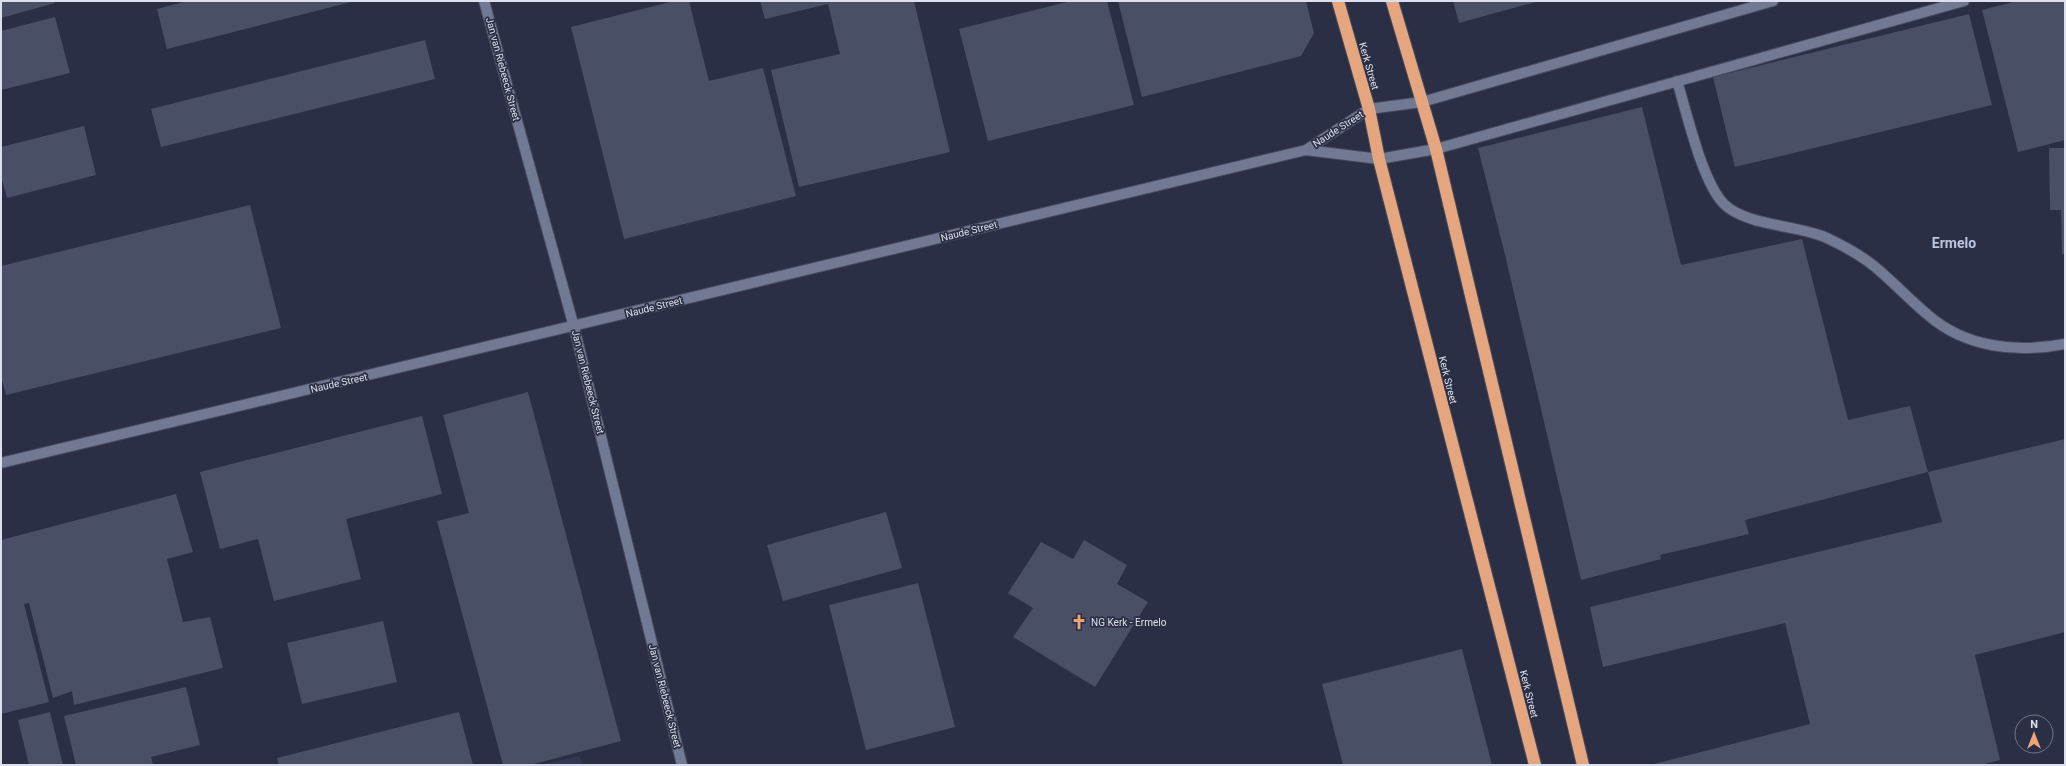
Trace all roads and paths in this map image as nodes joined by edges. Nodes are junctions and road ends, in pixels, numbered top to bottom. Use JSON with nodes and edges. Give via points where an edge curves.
{"nodes":[{"id":1,"x":484,"y":1,"type":"edge"},
{"id":2,"x":1338,"y":1,"type":"edge"},
{"id":3,"x":1392,"y":1,"type":"edge"},
{"id":4,"x":1773,"y":1,"type":"edge"},
{"id":5,"x":1964,"y":1,"type":"edge"},
{"id":6,"x":1677,"y":81,"type":"junction"},
{"id":7,"x":1422,"y":102,"type":"junction"},
{"id":8,"x":1369,"y":109,"type":"junction"},
{"id":9,"x":1436,"y":148,"type":"junction"},
{"id":10,"x":1306,"y":150,"type":"junction"},
{"id":11,"x":1378,"y":159,"type":"junction"},
{"id":12,"x":574,"y":327,"type":"junction"},
{"id":13,"x":2065,"y":344,"type":"edge"},
{"id":14,"x":1,"y":463,"type":"edge"},
{"id":15,"x":682,"y":765,"type":"edge"},
{"id":16,"x":1535,"y":765,"type":"edge"},
{"id":17,"x":1583,"y":765,"type":"edge"}],
"edges":[{"from":1,"to":12,"type":"street","name":"Jan van Riebeeck Street"},
{"from":2,"to":8,"type":"highway","name":"Kerk Street"},
{"from":3,"to":7,"type":"highway"},
{"from":4,"to":7,"type":"street"},
{"from":5,"to":6,"type":"street","name":"Naude Street"},
{"from":6,"to":9,"type":"street","name":"Naude Street"},
{"from":6,"to":13,"type":"street","via":[[1707,178],[1725,206],[1739,215],[1826,238],[1851,251],[1880,271],[1929,316],[1954,333],[1983,345],[2026,349]]},
{"from":7,"to":8,"type":"street"},
{"from":7,"to":9,"type":"highway"},
{"from":8,"to":10,"type":"street","name":"Naude Street"},
{"from":8,"to":11,"type":"highway","name":"Kerk Street"},
{"from":9,"to":11,"type":"street","name":"Naude Street"},
{"from":9,"to":17,"type":"highway"},
{"from":10,"to":11,"type":"street","name":"Naude Street"},
{"from":10,"to":12,"type":"street","name":"Naude Street"},
{"from":11,"to":16,"type":"highway","name":"Kerk Street"},
{"from":12,"to":14,"type":"street","name":"Naude Street"},
{"from":12,"to":15,"type":"street","name":"Jan van Riebeeck Street"}]}
